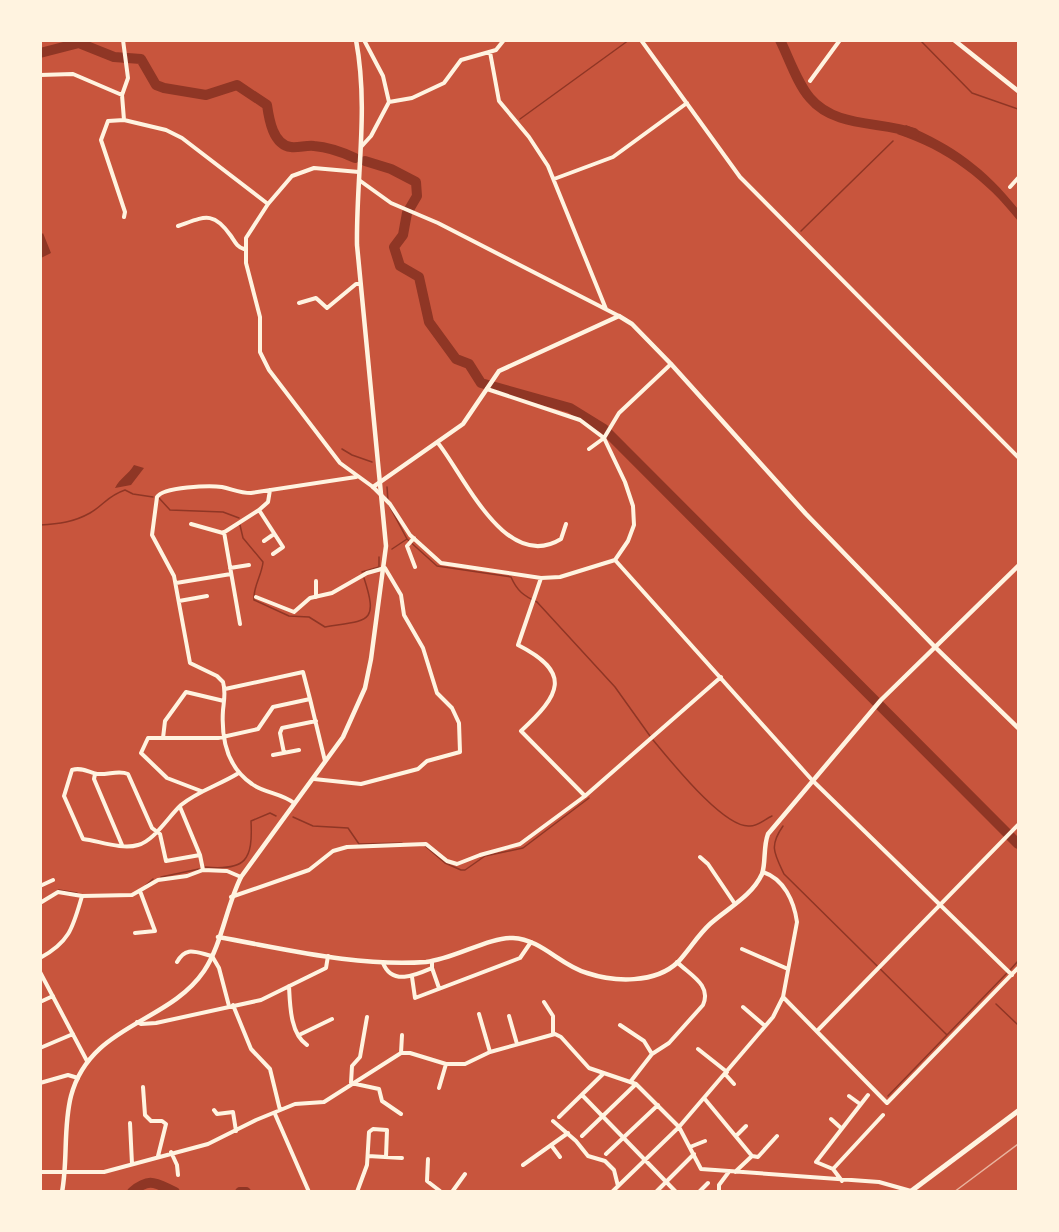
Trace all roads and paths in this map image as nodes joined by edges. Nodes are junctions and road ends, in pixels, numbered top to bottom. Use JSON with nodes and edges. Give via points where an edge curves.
{"nodes":[{"id":1,"x":123,"y":40,"type":"edge"},
{"id":2,"x":356,"y":40,"type":"edge"},
{"id":3,"x":364,"y":40,"type":"edge"},
{"id":4,"x":504,"y":40,"type":"edge"},
{"id":5,"x":641,"y":40,"type":"edge"},
{"id":6,"x":840,"y":40,"type":"edge"},
{"id":7,"x":954,"y":40,"type":"edge"},
{"id":8,"x":490,"y":52,"type":"junction"},
{"id":9,"x":40,"y":75,"type":"edge"},
{"id":10,"x":810,"y":81,"type":"dead end"},
{"id":11,"x":1018,"y":91,"type":"edge"},
{"id":12,"x":122,"y":95,"type":"junction"},
{"id":13,"x":389,"y":102,"type":"junction"},
{"id":14,"x":687,"y":103,"type":"junction"},
{"id":15,"x":124,"y":120,"type":"junction"},
{"id":16,"x":361,"y":147,"type":"junction"},
{"id":17,"x":359,"y":172,"type":"junction"},
{"id":18,"x":1018,"y":178,"type":"edge"},
{"id":19,"x":358,"y":179,"type":"junction"},
{"id":20,"x":554,"y":179,"type":"junction"},
{"id":21,"x":1011,"y":187,"type":"dead end"},
{"id":22,"x":268,"y":204,"type":"junction"},
{"id":23,"x":124,"y":217,"type":"dead end"},
{"id":24,"x":178,"y":226,"type":"dead end"},
{"id":25,"x":244,"y":249,"type":"junction"},
{"id":26,"x":360,"y":284,"type":"junction"},
{"id":27,"x":299,"y":303,"type":"dead end"},
{"id":28,"x":606,"y":309,"type":"junction"},
{"id":29,"x":619,"y":316,"type":"junction"},
{"id":30,"x":671,"y":364,"type":"junction"},
{"id":31,"x":486,"y":389,"type":"junction"},
{"id":32,"x":604,"y":438,"type":"junction"},
{"id":33,"x":438,"y":443,"type":"junction"},
{"id":34,"x":589,"y":448,"type":"dead end"},
{"id":35,"x":1018,"y":457,"type":"edge"},
{"id":36,"x":356,"y":477,"type":"junction"},
{"id":37,"x":382,"y":482,"type":"junction"},
{"id":38,"x":373,"y":487,"type":"junction"},
{"id":39,"x":270,"y":490,"type":"junction"},
{"id":40,"x":383,"y":499,"type":"junction"},
{"id":41,"x":259,"y":510,"type":"junction"},
{"id":42,"x":191,"y":524,"type":"dead end"},
{"id":43,"x":566,"y":524,"type":"dead end"},
{"id":44,"x":224,"y":532,"type":"junction"},
{"id":45,"x":274,"y":534,"type":"junction"},
{"id":46,"x":414,"y":538,"type":"junction"},
{"id":47,"x":264,"y":541,"type":"dead end"},
{"id":48,"x":273,"y":554,"type":"dead end"},
{"id":49,"x":615,"y":560,"type":"junction"},
{"id":50,"x":249,"y":565,"type":"dead end"},
{"id":51,"x":1018,"y":566,"type":"edge"},
{"id":52,"x":416,"y":567,"type":"dead end"},
{"id":53,"x":385,"y":568,"type":"junction"},
{"id":54,"x":231,"y":571,"type":"junction"},
{"id":55,"x":542,"y":578,"type":"junction"},
{"id":56,"x":316,"y":581,"type":"dead end"},
{"id":57,"x":176,"y":583,"type":"junction"},
{"id":58,"x":207,"y":596,"type":"dead end"},
{"id":59,"x":256,"y":597,"type":"dead end"},
{"id":60,"x":316,"y":597,"type":"junction"},
{"id":61,"x":179,"y":601,"type":"junction"},
{"id":62,"x":240,"y":624,"type":"dead end"},
{"id":63,"x":934,"y":647,"type":"junction"},
{"id":64,"x":721,"y":677,"type":"junction"},
{"id":65,"x":225,"y":689,"type":"junction"},
{"id":66,"x":310,"y":699,"type":"junction"},
{"id":67,"x":224,"y":701,"type":"junction"},
{"id":68,"x":316,"y":721,"type":"junction"},
{"id":69,"x":1018,"y":728,"type":"edge"},
{"id":70,"x":223,"y":737,"type":"junction"},
{"id":71,"x":163,"y":738,"type":"junction"},
{"id":72,"x":299,"y":750,"type":"dead end"},
{"id":73,"x":284,"y":753,"type":"junction"},
{"id":74,"x":273,"y":755,"type":"dead end"},
{"id":75,"x":326,"y":762,"type":"junction"},
{"id":76,"x":95,"y":774,"type":"junction"},
{"id":77,"x":237,"y":774,"type":"junction"},
{"id":78,"x":314,"y":779,"type":"junction"},
{"id":79,"x":812,"y":780,"type":"junction"},
{"id":80,"x":202,"y":791,"type":"junction"},
{"id":81,"x":585,"y":796,"type":"junction"},
{"id":82,"x":294,"y":803,"type":"junction"},
{"id":83,"x":180,"y":807,"type":"junction"},
{"id":84,"x":1018,"y":825,"type":"edge"},
{"id":85,"x":156,"y":831,"type":"junction"},
{"id":86,"x":123,"y":845,"type":"junction"},
{"id":87,"x":200,"y":855,"type":"junction"},
{"id":88,"x":700,"y":857,"type":"dead end"},
{"id":89,"x":203,"y":870,"type":"junction"},
{"id":90,"x":763,"y":872,"type":"junction"},
{"id":91,"x":240,"y":878,"type":"junction"},
{"id":92,"x":54,"y":880,"type":"dead end"},
{"id":93,"x":40,"y":886,"type":"edge"},
{"id":94,"x":140,"y":891,"type":"junction"},
{"id":95,"x":82,"y":897,"type":"junction"},
{"id":96,"x":231,"y":897,"type":"junction"},
{"id":97,"x":40,"y":903,"type":"edge"},
{"id":98,"x":735,"y":904,"type":"junction"},
{"id":99,"x":940,"y":905,"type":"junction"},
{"id":100,"x":135,"y":933,"type":"dead end"},
{"id":101,"x":218,"y":937,"type":"junction"},
{"id":102,"x":531,"y":942,"type":"junction"},
{"id":103,"x":742,"y":949,"type":"dead end"},
{"id":104,"x":212,"y":956,"type":"junction"},
{"id":105,"x":328,"y":956,"type":"junction"},
{"id":106,"x":40,"y":958,"type":"edge"},
{"id":107,"x":432,"y":961,"type":"junction"},
{"id":108,"x":177,"y":962,"type":"dead end"},
{"id":109,"x":677,"y":962,"type":"junction"},
{"id":110,"x":383,"y":963,"type":"junction"},
{"id":111,"x":1018,"y":968,"type":"edge"},
{"id":112,"x":432,"y":969,"type":"junction"},
{"id":113,"x":788,"y":969,"type":"junction"},
{"id":114,"x":40,"y":972,"type":"edge"},
{"id":115,"x":1012,"y":975,"type":"junction"},
{"id":116,"x":412,"y":977,"type":"junction"},
{"id":117,"x":289,"y":986,"type":"junction"},
{"id":118,"x":439,"y":988,"type":"junction"},
{"id":119,"x":53,"y":996,"type":"junction"},
{"id":120,"x":783,"y":997,"type":"junction"},
{"id":121,"x":40,"y":1002,"type":"edge"},
{"id":122,"x":544,"y":1002,"type":"dead end"},
{"id":123,"x":231,"y":1006,"type":"junction"},
{"id":124,"x":743,"y":1008,"type":"dead end"},
{"id":125,"x":479,"y":1014,"type":"dead end"},
{"id":126,"x":509,"y":1016,"type":"dead end"},
{"id":127,"x":367,"y":1017,"type":"dead end"},
{"id":128,"x":333,"y":1019,"type":"dead end"},
{"id":129,"x":137,"y":1022,"type":"junction"},
{"id":130,"x":620,"y":1025,"type":"dead end"},
{"id":131,"x":765,"y":1026,"type":"junction"},
{"id":132,"x":818,"y":1030,"type":"junction"},
{"id":133,"x":73,"y":1034,"type":"junction"},
{"id":134,"x":553,"y":1034,"type":"junction"},
{"id":135,"x":299,"y":1035,"type":"junction"},
{"id":136,"x":402,"y":1035,"type":"dead end"},
{"id":137,"x":517,"y":1044,"type":"junction"},
{"id":138,"x":307,"y":1046,"type":"dead end"},
{"id":139,"x":40,"y":1048,"type":"edge"},
{"id":140,"x":698,"y":1049,"type":"dead end"},
{"id":141,"x":490,"y":1052,"type":"junction"},
{"id":142,"x":401,"y":1053,"type":"junction"},
{"id":143,"x":652,"y":1054,"type":"junction"},
{"id":144,"x":87,"y":1061,"type":"junction"},
{"id":145,"x":446,"y":1064,"type":"junction"},
{"id":146,"x":726,"y":1073,"type":"junction"},
{"id":147,"x":603,"y":1074,"type":"junction"},
{"id":148,"x":78,"y":1078,"type":"junction"},
{"id":149,"x":40,"y":1083,"type":"edge"},
{"id":150,"x":351,"y":1083,"type":"junction"},
{"id":151,"x":633,"y":1083,"type":"junction"},
{"id":152,"x":734,"y":1084,"type":"dead end"},
{"id":153,"x":143,"y":1087,"type":"dead end"},
{"id":154,"x":439,"y":1088,"type":"dead end"},
{"id":155,"x":582,"y":1095,"type":"junction"},
{"id":156,"x":868,"y":1095,"type":"dead end"},
{"id":157,"x":849,"y":1096,"type":"dead end"},
{"id":158,"x":704,"y":1098,"type":"junction"},
{"id":159,"x":860,"y":1104,"type":"junction"},
{"id":160,"x":658,"y":1105,"type":"junction"},
{"id":161,"x":214,"y":1110,"type":"dead end"},
{"id":162,"x":280,"y":1110,"type":"junction"},
{"id":163,"x":1018,"y":1112,"type":"edge"},
{"id":164,"x":275,"y":1114,"type":"junction"},
{"id":165,"x":401,"y":1114,"type":"dead end"},
{"id":166,"x":883,"y":1114,"type":"dead end"},
{"id":167,"x":603,"y":1116,"type":"junction"},
{"id":168,"x":559,"y":1117,"type":"dead end"},
{"id":169,"x":831,"y":1119,"type":"dead end"},
{"id":170,"x":553,"y":1121,"type":"dead end"},
{"id":171,"x":130,"y":1124,"type":"dead end"},
{"id":172,"x":746,"y":1126,"type":"dead end"},
{"id":173,"x":680,"y":1127,"type":"junction"},
{"id":174,"x":841,"y":1128,"type":"junction"},
{"id":175,"x":236,"y":1131,"type":"junction"},
{"id":176,"x":568,"y":1133,"type":"junction"},
{"id":177,"x":582,"y":1136,"type":"dead end"},
{"id":178,"x":777,"y":1136,"type":"dead end"},
{"id":179,"x":624,"y":1137,"type":"junction"},
{"id":180,"x":736,"y":1137,"type":"junction"},
{"id":181,"x":705,"y":1141,"type":"dead end"},
{"id":182,"x":551,"y":1145,"type":"junction"},
{"id":183,"x":690,"y":1147,"type":"junction"},
{"id":184,"x":171,"y":1152,"type":"junction"},
{"id":185,"x":606,"y":1155,"type":"dead end"},
{"id":186,"x":694,"y":1155,"type":"junction"},
{"id":187,"x":158,"y":1156,"type":"junction"},
{"id":188,"x":368,"y":1156,"type":"junction"},
{"id":189,"x":752,"y":1156,"type":"junction"},
{"id":190,"x":386,"y":1157,"type":"junction"},
{"id":191,"x":560,"y":1157,"type":"dead end"},
{"id":192,"x":402,"y":1158,"type":"dead end"},
{"id":193,"x":428,"y":1159,"type":"dead end"},
{"id":194,"x":645,"y":1160,"type":"junction"},
{"id":195,"x":132,"y":1164,"type":"junction"},
{"id":196,"x":523,"y":1165,"type":"dead end"},
{"id":197,"x":833,"y":1169,"type":"junction"},
{"id":198,"x":40,"y":1172,"type":"edge"},
{"id":199,"x":732,"y":1172,"type":"junction"},
{"id":200,"x":65,"y":1173,"type":"junction"},
{"id":201,"x":465,"y":1174,"type":"dead end"},
{"id":202,"x":178,"y":1175,"type":"dead end"},
{"id":203,"x":666,"y":1181,"type":"junction"},
{"id":204,"x":842,"y":1181,"type":"junction"},
{"id":205,"x":708,"y":1183,"type":"dead end"},
{"id":206,"x":618,"y":1186,"type":"junction"},
{"id":207,"x":456,"y":1187,"type":"junction"},
{"id":208,"x":62,"y":1191,"type":"edge"},
{"id":209,"x":309,"y":1191,"type":"edge"},
{"id":210,"x":357,"y":1191,"type":"edge"},
{"id":211,"x":441,"y":1191,"type":"edge"},
{"id":212,"x":452,"y":1191,"type":"edge"},
{"id":213,"x":461,"y":1191,"type":"edge"},
{"id":214,"x":612,"y":1191,"type":"edge"},
{"id":215,"x":656,"y":1191,"type":"edge"},
{"id":216,"x":676,"y":1191,"type":"edge"},
{"id":217,"x":699,"y":1191,"type":"edge"},
{"id":218,"x":719,"y":1191,"type":"edge"},
{"id":219,"x":910,"y":1191,"type":"edge"}],
"edges":[{"from":1,"to":12,"type":"street","via":[[128,85]]},
{"from":2,"to":16,"type":"street","via":[[363,87]]},
{"from":3,"to":13,"type":"street","via":[[383,76]]},
{"from":4,"to":8,"type":"street"},
{"from":5,"to":14,"type":"street"},
{"from":6,"to":10,"type":"street"},
{"from":7,"to":11,"type":"street"},
{"from":8,"to":13,"type":"street","via":[[461,60],[444,83],[412,98]]},
{"from":8,"to":20,"type":"street","via":[[499,101],[529,137]]},
{"from":9,"to":12,"type":"street","via":[[73,74]]},
{"from":12,"to":15,"type":"street"},
{"from":13,"to":16,"type":"street"},
{"from":14,"to":20,"type":"street","via":[[612,157]]},
{"from":14,"to":35,"type":"street","via":[[740,177]]},
{"from":15,"to":22,"type":"street","via":[[183,138]]},
{"from":15,"to":23,"type":"street","via":[[108,121],[101,140]]},
{"from":16,"to":17,"type":"street"},
{"from":17,"to":19,"type":"street"},
{"from":17,"to":22,"type":"street","via":[[314,168],[300,172],[284,183]]},
{"from":18,"to":21,"type":"street"},
{"from":19,"to":26,"type":"street"},
{"from":19,"to":28,"type":"street","via":[[405,210]]},
{"from":20,"to":28,"type":"street"},
{"from":22,"to":25,"type":"street","via":[[251,229]]},
{"from":24,"to":25,"type":"street","via":[[212,218]]},
{"from":25,"to":36,"type":"street","via":[[257,302],[263,360],[325,444]]},
{"from":26,"to":27,"type":"street","via":[[327,308],[316,298]]},
{"from":26,"to":37,"type":"street"},
{"from":28,"to":29,"type":"street"},
{"from":29,"to":30,"type":"street"},
{"from":29,"to":31,"type":"street","via":[[505,368]]},
{"from":30,"to":32,"type":"street","via":[[619,412]]},
{"from":30,"to":63,"type":"street","via":[[806,514]]},
{"from":31,"to":32,"type":"street","via":[[580,420]]},
{"from":31,"to":33,"type":"street","via":[[469,418]]},
{"from":32,"to":34,"type":"street"},
{"from":32,"to":49,"type":"street","via":[[633,506],[634,525]]},
{"from":33,"to":37,"type":"street"},
{"from":33,"to":43,"type":"street","via":[[496,525],[516,542],[526,546],[552,544],[561,539]]},
{"from":36,"to":38,"type":"street"},
{"from":36,"to":39,"type":"street"},
{"from":37,"to":38,"type":"street"},
{"from":37,"to":40,"type":"street"},
{"from":38,"to":40,"type":"street"},
{"from":39,"to":41,"type":"street","via":[[268,502]]},
{"from":39,"to":57,"type":"street","via":[[238,493],[224,487],[201,487],[159,493],[152,535]]},
{"from":40,"to":46,"type":"street"},
{"from":40,"to":53,"type":"street"},
{"from":41,"to":44,"type":"street"},
{"from":41,"to":45,"type":"street"},
{"from":42,"to":44,"type":"street"},
{"from":44,"to":54,"type":"street"},
{"from":45,"to":47,"type":"street"},
{"from":45,"to":48,"type":"street","via":[[283,547]]},
{"from":46,"to":52,"type":"street","via":[[407,546]]},
{"from":46,"to":55,"type":"street","via":[[441,563]]},
{"from":49,"to":55,"type":"street","via":[[560,577]]},
{"from":49,"to":64,"type":"street"},
{"from":50,"to":54,"type":"street"},
{"from":51,"to":63,"type":"street"},
{"from":53,"to":60,"type":"street"},
{"from":53,"to":75,"type":"street","via":[[365,688],[343,737]]},
{"from":53,"to":78,"type":"street","via":[[401,596],[404,615],[423,648],[437,693],[452,708],[459,723],[460,752],[427,761],[418,769],[361,783]]},
{"from":54,"to":57,"type":"street"},
{"from":54,"to":62,"type":"street"},
{"from":55,"to":81,"type":"street","via":[[518,645],[550,666],[555,674],[554,690],[540,713],[521,731]]},
{"from":56,"to":60,"type":"street"},
{"from":57,"to":61,"type":"street"},
{"from":58,"to":61,"type":"street"},
{"from":59,"to":60,"type":"street","via":[[294,612],[303,602]]},
{"from":61,"to":65,"type":"street","via":[[190,663],[218,676]]},
{"from":63,"to":69,"type":"street"},
{"from":63,"to":79,"type":"street","via":[[881,700]]},
{"from":64,"to":79,"type":"street"},
{"from":64,"to":81,"type":"street"},
{"from":65,"to":66,"type":"street","via":[[303,672]]},
{"from":65,"to":67,"type":"street"},
{"from":66,"to":68,"type":"street"},
{"from":66,"to":70,"type":"street","via":[[273,707],[258,729]]},
{"from":67,"to":70,"type":"street"},
{"from":67,"to":71,"type":"street","via":[[186,692],[165,721]]},
{"from":68,"to":73,"type":"street","via":[[282,728]]},
{"from":68,"to":75,"type":"street"},
{"from":70,"to":71,"type":"street"},
{"from":70,"to":77,"type":"street"},
{"from":71,"to":80,"type":"street","via":[[148,738],[141,753],[167,778]]},
{"from":72,"to":73,"type":"street"},
{"from":73,"to":74,"type":"street"},
{"from":75,"to":78,"type":"street"},
{"from":76,"to":85,"type":"street","via":[[128,774]]},
{"from":76,"to":86,"type":"street"},
{"from":76,"to":86,"type":"street","via":[[72,770],[64,796],[83,839]]},
{"from":77,"to":80,"type":"street"},
{"from":77,"to":82,"type":"street","via":[[255,787],[285,796]]},
{"from":78,"to":82,"type":"street"},
{"from":79,"to":90,"type":"street","via":[[768,834],[763,848]]},
{"from":79,"to":99,"type":"street"},
{"from":80,"to":83,"type":"street"},
{"from":81,"to":96,"type":"street","via":[[520,844],[465,863],[447,861],[423,844],[347,847],[333,851],[309,870]]},
{"from":82,"to":91,"type":"street"},
{"from":83,"to":85,"type":"street"},
{"from":83,"to":87,"type":"street"},
{"from":84,"to":99,"type":"street"},
{"from":85,"to":86,"type":"street","via":[[137,846]]},
{"from":85,"to":87,"type":"street","via":[[166,861]]},
{"from":87,"to":89,"type":"street"},
{"from":88,"to":98,"type":"street"},
{"from":89,"to":91,"type":"street","via":[[227,871]]},
{"from":89,"to":94,"type":"street","via":[[158,880]]},
{"from":90,"to":98,"type":"street","via":[[752,890]]},
{"from":90,"to":113,"type":"street","via":[[775,876],[783,885],[795,913],[797,922]]},
{"from":91,"to":96,"type":"street"},
{"from":92,"to":93,"type":"street"},
{"from":94,"to":95,"type":"street","via":[[123,897]]},
{"from":94,"to":100,"type":"street","via":[[155,931]]},
{"from":95,"to":97,"type":"street","via":[[58,892]]},
{"from":95,"to":106,"type":"street","via":[[70,935]]},
{"from":96,"to":101,"type":"street"},
{"from":98,"to":109,"type":"street","via":[[700,934]]},
{"from":99,"to":115,"type":"street"},
{"from":99,"to":132,"type":"street"},
{"from":101,"to":104,"type":"street"},
{"from":101,"to":105,"type":"street"},
{"from":102,"to":107,"type":"street","via":[[510,938]]},
{"from":102,"to":109,"type":"street","via":[[583,973],[605,978],[648,977],[667,971]]},
{"from":102,"to":118,"type":"street","via":[[520,958]]},
{"from":103,"to":113,"type":"street"},
{"from":104,"to":108,"type":"street","via":[[189,950]]},
{"from":104,"to":123,"type":"street"},
{"from":104,"to":129,"type":"street","via":[[193,985]]},
{"from":105,"to":110,"type":"street"},
{"from":105,"to":117,"type":"street","via":[[326,968]]},
{"from":107,"to":110,"type":"street"},
{"from":107,"to":112,"type":"street"},
{"from":109,"to":143,"type":"street","via":[[701,983],[706,999],[669,1043]]},
{"from":110,"to":116,"type":"street","via":[[394,975]]},
{"from":111,"to":115,"type":"street"},
{"from":112,"to":116,"type":"street"},
{"from":112,"to":118,"type":"street"},
{"from":113,"to":120,"type":"street"},
{"from":114,"to":119,"type":"street"},
{"from":115,"to":132,"type":"street","via":[[887,1103]]},
{"from":116,"to":118,"type":"street","via":[[415,998]]},
{"from":117,"to":123,"type":"street","via":[[261,1000]]},
{"from":117,"to":135,"type":"street"},
{"from":119,"to":121,"type":"street"},
{"from":119,"to":133,"type":"street"},
{"from":120,"to":131,"type":"street"},
{"from":120,"to":132,"type":"street"},
{"from":122,"to":134,"type":"street","via":[[553,1016]]},
{"from":123,"to":129,"type":"street","via":[[156,1023]]},
{"from":123,"to":162,"type":"street","via":[[252,1048],[270,1069]]},
{"from":124,"to":131,"type":"street"},
{"from":125,"to":141,"type":"street"},
{"from":126,"to":137,"type":"street"},
{"from":127,"to":150,"type":"street","via":[[360,1057],[352,1066]]},
{"from":128,"to":135,"type":"street"},
{"from":129,"to":144,"type":"street","via":[[107,1041]]},
{"from":130,"to":143,"type":"street","via":[[644,1041]]},
{"from":131,"to":146,"type":"street"},
{"from":133,"to":139,"type":"street"},
{"from":133,"to":144,"type":"street"},
{"from":134,"to":137,"type":"street"},
{"from":134,"to":147,"type":"street","via":[[561,1037],[589,1068]]},
{"from":135,"to":138,"type":"street"},
{"from":136,"to":142,"type":"street"},
{"from":137,"to":141,"type":"street"},
{"from":140,"to":146,"type":"street"},
{"from":141,"to":145,"type":"street","via":[[465,1064]]},
{"from":142,"to":145,"type":"street"},
{"from":142,"to":150,"type":"street"},
{"from":143,"to":151,"type":"street"},
{"from":144,"to":148,"type":"street"},
{"from":145,"to":154,"type":"street"},
{"from":146,"to":152,"type":"street"},
{"from":146,"to":158,"type":"street"},
{"from":147,"to":151,"type":"street"},
{"from":147,"to":155,"type":"street"},
{"from":148,"to":149,"type":"street","via":[[68,1076]]},
{"from":148,"to":200,"type":"street","via":[[71,1096]]},
{"from":150,"to":162,"type":"street","via":[[324,1102],[295,1104]]},
{"from":150,"to":165,"type":"street","via":[[379,1089],[382,1101]]},
{"from":151,"to":160,"type":"street"},
{"from":151,"to":167,"type":"street"},
{"from":153,"to":187,"type":"street","via":[[145,1115],[151,1121],[166,1124]]},
{"from":155,"to":167,"type":"street"},
{"from":155,"to":168,"type":"street"},
{"from":156,"to":159,"type":"street"},
{"from":157,"to":159,"type":"street"},
{"from":158,"to":173,"type":"street"},
{"from":158,"to":180,"type":"street"},
{"from":159,"to":174,"type":"street"},
{"from":160,"to":173,"type":"street"},
{"from":160,"to":179,"type":"street"},
{"from":161,"to":175,"type":"street","via":[[217,1114],[233,1112]]},
{"from":162,"to":164,"type":"street"},
{"from":163,"to":219,"type":"main road"},
{"from":164,"to":175,"type":"street"},
{"from":164,"to":209,"type":"street"},
{"from":166,"to":197,"type":"street"},
{"from":167,"to":177,"type":"street"},
{"from":167,"to":179,"type":"street"},
{"from":169,"to":174,"type":"street"},
{"from":170,"to":176,"type":"street"},
{"from":171,"to":195,"type":"street"},
{"from":172,"to":180,"type":"street"},
{"from":173,"to":183,"type":"street"},
{"from":173,"to":194,"type":"street"},
{"from":174,"to":197,"type":"street","via":[[816,1162]]},
{"from":175,"to":184,"type":"street","via":[[208,1144]]},
{"from":176,"to":182,"type":"street"},
{"from":176,"to":206,"type":"street","via":[[588,1156],[604,1161],[614,1170]]},
{"from":178,"to":189,"type":"street","via":[[758,1157]]},
{"from":179,"to":185,"type":"street"},
{"from":179,"to":194,"type":"street"},
{"from":180,"to":189,"type":"street"},
{"from":181,"to":183,"type":"street"},
{"from":182,"to":191,"type":"street"},
{"from":182,"to":196,"type":"street"},
{"from":183,"to":186,"type":"street"},
{"from":184,"to":187,"type":"street"},
{"from":184,"to":202,"type":"street"},
{"from":186,"to":199,"type":"street","via":[[701,1169]]},
{"from":186,"to":203,"type":"street"},
{"from":187,"to":195,"type":"street"},
{"from":188,"to":190,"type":"street"},
{"from":188,"to":190,"type":"street","via":[[369,1132],[387,1130]]},
{"from":188,"to":210,"type":"street"},
{"from":189,"to":199,"type":"street"},
{"from":190,"to":192,"type":"street"},
{"from":193,"to":211,"type":"street","via":[[428,1181]]},
{"from":194,"to":203,"type":"street"},
{"from":194,"to":206,"type":"street"},
{"from":195,"to":200,"type":"street","via":[[104,1172]]},
{"from":197,"to":204,"type":"street"},
{"from":198,"to":200,"type":"street"},
{"from":199,"to":204,"type":"street"},
{"from":199,"to":218,"type":"street","via":[[719,1185]]},
{"from":200,"to":208,"type":"street"},
{"from":201,"to":207,"type":"street"},
{"from":203,"to":215,"type":"street"},
{"from":203,"to":216,"type":"street"},
{"from":204,"to":219,"type":"street","via":[[879,1182]]},
{"from":205,"to":217,"type":"street"},
{"from":206,"to":214,"type":"street"},
{"from":207,"to":212,"type":"street"},
{"from":207,"to":213,"type":"street"}]}
